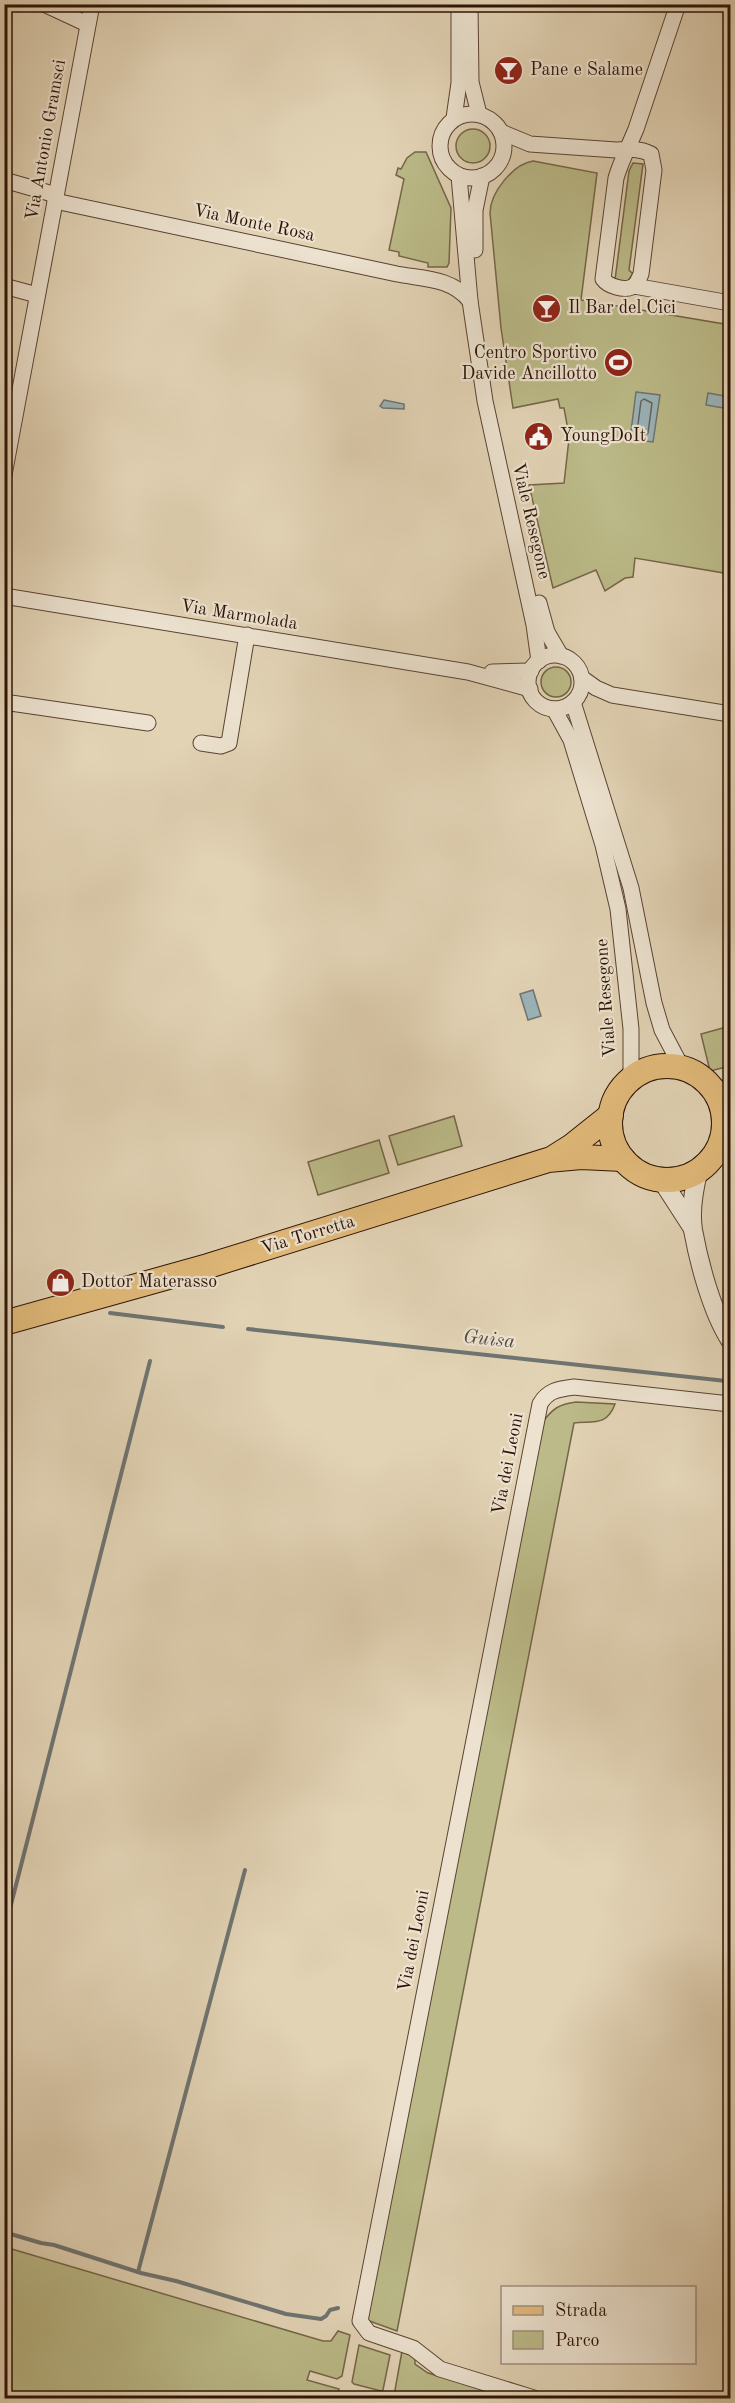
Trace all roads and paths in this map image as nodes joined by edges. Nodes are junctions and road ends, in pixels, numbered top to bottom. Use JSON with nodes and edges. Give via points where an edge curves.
{"nodes":[{"id":1,"x":44,"y":4,"type":"edge"},
{"id":2,"x":92,"y":4,"type":"edge"},
{"id":3,"x":459,"y":4,"type":"edge"},
{"id":4,"x":470,"y":4,"type":"edge"},
{"id":5,"x":678,"y":4,"type":"edge"},
{"id":6,"x":87,"y":24,"type":"junction"},
{"id":7,"x":480,"y":114,"type":"junction"},
{"id":8,"x":454,"y":118,"type":"junction"},
{"id":9,"x":501,"y":132,"type":"junction"},
{"id":10,"x":530,"y":144,"type":"junction"},
{"id":11,"x":594,"y":148,"type":"junction"},
{"id":12,"x":627,"y":149,"type":"junction"},
{"id":13,"x":503,"y":155,"type":"junction"},
{"id":14,"x":459,"y":176,"type":"junction"},
{"id":15,"x":482,"y":176,"type":"junction"},
{"id":16,"x":616,"y":178,"type":"junction"},
{"id":17,"x":4,"y":180,"type":"edge"},
{"id":18,"x":55,"y":198,"type":"junction"},
{"id":19,"x":466,"y":261,"type":"junction"},
{"id":20,"x":446,"y":282,"type":"junction"},
{"id":21,"x":4,"y":286,"type":"edge"},
{"id":22,"x":634,"y":286,"type":"junction"},
{"id":23,"x":37,"y":295,"type":"junction"},
{"id":24,"x":470,"y":301,"type":"junction"},
{"id":25,"x":730,"y":303,"type":"edge"},
{"id":26,"x":10,"y":414,"type":"edge"},
{"id":27,"x":4,"y":475,"type":"edge"},
{"id":28,"x":4,"y":596,"type":"edge"},
{"id":29,"x":247,"y":635,"type":"junction"},
{"id":30,"x":561,"y":656,"type":"junction"},
{"id":31,"x":535,"y":666,"type":"junction"},
{"id":32,"x":468,"y":672,"type":"junction"},
{"id":33,"x":582,"y":678,"type":"junction"},
{"id":34,"x":530,"y":689,"type":"junction"},
{"id":35,"x":612,"y":695,"type":"junction"},
{"id":36,"x":574,"y":700,"type":"junction"},
{"id":37,"x":4,"y":702,"type":"edge"},
{"id":38,"x":554,"y":709,"type":"junction"},
{"id":39,"x":730,"y":714,"type":"edge"},
{"id":40,"x":148,"y":723,"type":"dead end"},
{"id":41,"x":201,"y":743,"type":"dead end"},
{"id":42,"x":682,"y":1068,"type":"junction"},
{"id":43,"x":631,"y":1079,"type":"junction"},
{"id":44,"x":719,"y":1086,"type":"edge"},
{"id":45,"x":611,"y":1115,"type":"junction"},
{"id":46,"x":727,"y":1128,"type":"edge"},
{"id":47,"x":548,"y":1160,"type":"junction"},
{"id":48,"x":624,"y":1160,"type":"junction"},
{"id":49,"x":699,"y":1170,"type":"junction"},
{"id":50,"x":662,"y":1179,"type":"junction"},
{"id":51,"x":693,"y":1228,"type":"junction"},
{"id":52,"x":4,"y":1323,"type":"edge"},
{"id":53,"x":730,"y":1340,"type":"edge"},
{"id":54,"x":730,"y":1404,"type":"edge"},
{"id":55,"x":534,"y":2398,"type":"edge"}],
"edges":[{"from":1,"to":6,"type":"street"},
{"from":2,"to":6,"type":"street","name":"Via Antonio Gramsci"},
{"from":3,"to":8,"type":"street","via":[[459,83]]},
{"from":4,"to":7,"type":"street","via":[[471,82]]},
{"from":5,"to":12,"type":"street"},
{"from":6,"to":18,"type":"street","name":"Via Antonio Gramsci"},
{"from":7,"to":8,"type":"street"},
{"from":7,"to":9,"type":"street"},
{"from":8,"to":14,"type":"street","via":[[440,136],[439,147],[445,164]]},
{"from":9,"to":10,"type":"street"},
{"from":9,"to":13,"type":"street"},
{"from":10,"to":11,"type":"street"},
{"from":10,"to":13,"type":"street"},
{"from":11,"to":12,"type":"street"},
{"from":11,"to":16,"type":"street"},
{"from":12,"to":16,"type":"street"},
{"from":12,"to":22,"type":"street","via":[[647,152],[654,159],[640,274]]},
{"from":13,"to":15,"type":"street","via":[[499,164]]},
{"from":14,"to":15,"type":"street"},
{"from":14,"to":19,"type":"street","name":"Viale Resegone"},
{"from":15,"to":30,"type":"street","name":"Viale Resegone","via":[[474,233],[494,399],[540,605],[548,633]]},
{"from":16,"to":22,"type":"street","via":[[603,279],[611,286]]},
{"from":17,"to":18,"type":"street","name":"Via Monte Rosa"},
{"from":18,"to":20,"type":"street","name":"Via Monte Rosa"},
{"from":18,"to":23,"type":"street","name":"Via Antonio Gramsci"},
{"from":19,"to":20,"type":"street","via":[[460,272]]},
{"from":19,"to":24,"type":"street","name":"Viale Resegone"},
{"from":20,"to":24,"type":"street","name":"Via Monte Rosa"},
{"from":21,"to":23,"type":"street"},
{"from":22,"to":25,"type":"street"},
{"from":23,"to":26,"type":"street","name":"Via Antonio Gramsci"},
{"from":24,"to":31,"type":"street","name":"Viale Resegone","via":[[485,401],[534,625]]},
{"from":26,"to":27,"type":"street","name":"Via Antonio Gramsci"},
{"from":28,"to":29,"type":"street","name":"Via Marmolada"},
{"from":29,"to":32,"type":"street","name":"Via Marmolada"},
{"from":29,"to":41,"type":"street","via":[[229,743]]},
{"from":30,"to":31,"type":"street","via":[[551,655]]},
{"from":30,"to":33,"type":"street","via":[[577,666]]},
{"from":31,"to":32,"type":"street","name":"Via Marmolada"},
{"from":31,"to":34,"type":"street"},
{"from":32,"to":34,"type":"street","name":"Via Marmolada"},
{"from":33,"to":35,"type":"street"},
{"from":33,"to":36,"type":"street"},
{"from":34,"to":38,"type":"street","via":[[538,702]]},
{"from":35,"to":36,"type":"street"},
{"from":35,"to":39,"type":"street"},
{"from":36,"to":38,"type":"street"},
{"from":36,"to":42,"type":"street","via":[[631,888],[654,1003],[662,1030]]},
{"from":37,"to":40,"type":"street"},
{"from":38,"to":43,"type":"street","name":"Viale Resegone","via":[[571,741],[618,909],[631,1029]]},
{"from":42,"to":43,"type":"main road","via":[[655,1067]]},
{"from":42,"to":44,"type":"main road"},
{"from":43,"to":45,"type":"main road","via":[[620,1092]]},
{"from":44,"to":46,"type":"main road"},
{"from":45,"to":47,"type":"main road","name":"Via Torretta"},
{"from":45,"to":48,"type":"main road","via":[[612,1139]]},
{"from":46,"to":49,"type":"main road","via":[[715,1153]]},
{"from":47,"to":48,"type":"main road","name":"Via Torretta"},
{"from":47,"to":52,"type":"main road","name":"Via Torretta","via":[[261,1250]]},
{"from":48,"to":50,"type":"main road","via":[[640,1173]]},
{"from":49,"to":50,"type":"main road","via":[[681,1178]]},
{"from":49,"to":51,"type":"street","via":[[694,1187]]},
{"from":50,"to":51,"type":"street"},
{"from":51,"to":53,"type":"street","via":[[713,1302]]},
{"from":54,"to":55,"type":"street","name":"Via dei Leoni","via":[[574,1388],[548,1393],[540,1404],[360,2321],[369,2333],[413,2348],[440,2369]]}]}
